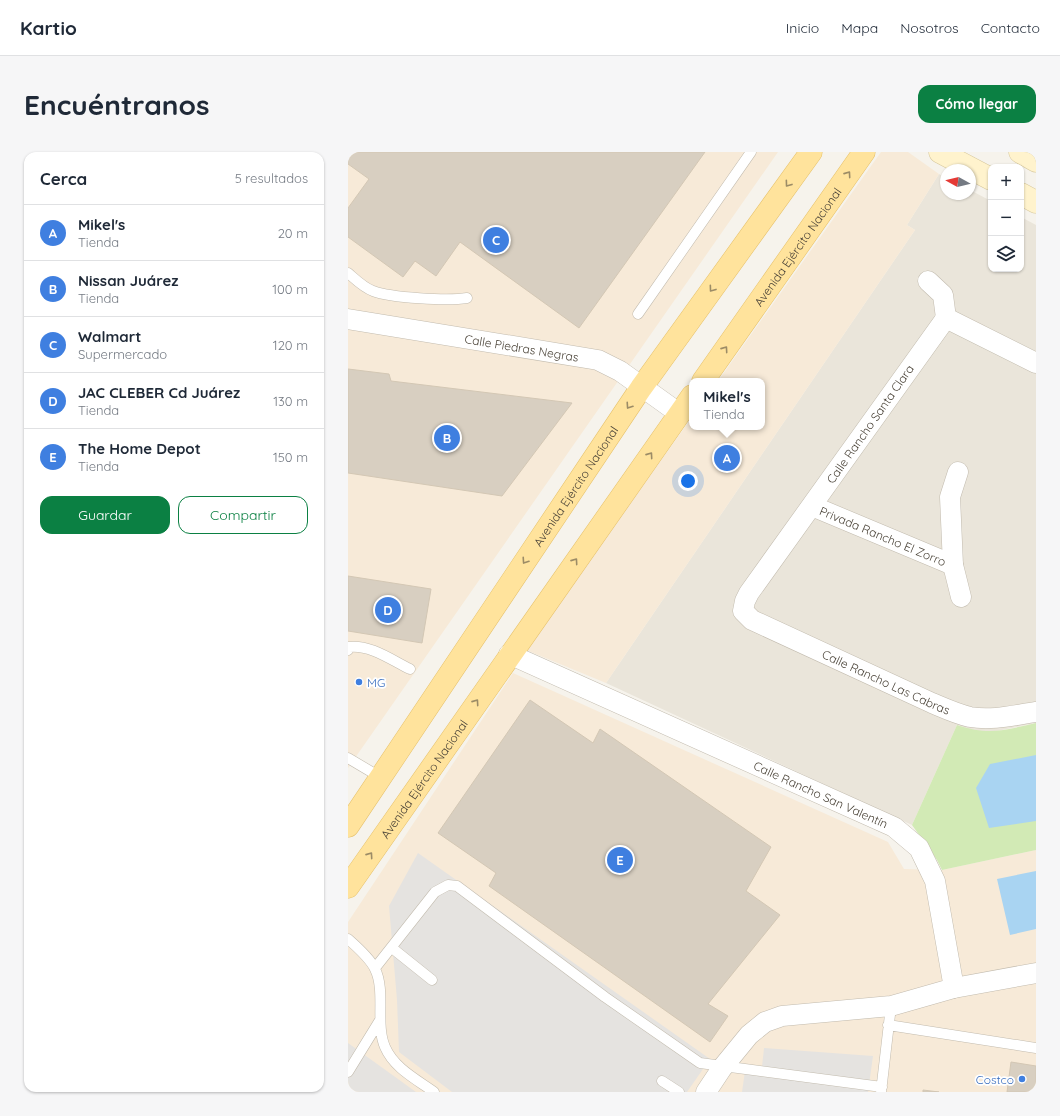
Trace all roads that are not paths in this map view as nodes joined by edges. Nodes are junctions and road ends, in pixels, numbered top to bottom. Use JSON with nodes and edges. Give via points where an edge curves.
{"nodes":[{"id":1,"x":751,"y":152,"type":"edge"},
{"id":2,"x":811,"y":152,"type":"edge"},
{"id":3,"x":864,"y":152,"type":"edge"},
{"id":4,"x":940,"y":152,"type":"edge"},
{"id":5,"x":1020,"y":152,"type":"edge"},
{"id":6,"x":1036,"y":161,"type":"edge"},
{"id":7,"x":988,"y":177,"type":"edge"},
{"id":8,"x":1024,"y":196,"type":"edge"},
{"id":9,"x":1036,"y":202,"type":"edge"},
{"id":10,"x":348,"y":273,"type":"edge"},
{"id":11,"x":928,"y":281,"type":"dead end"},
{"id":12,"x":467,"y":298,"type":"dead end"},
{"id":13,"x":638,"y":314,"type":"dead end"},
{"id":14,"x":946,"y":318,"type":"junction"},
{"id":15,"x":348,"y":319,"type":"edge"},
{"id":16,"x":1036,"y":363,"type":"edge"},
{"id":17,"x":705,"y":378,"type":"edge"},
{"id":18,"x":641,"y":388,"type":"junction"},
{"id":19,"x":689,"y":400,"type":"edge"},
{"id":20,"x":680,"y":414,"type":"junction"},
{"id":21,"x":958,"y":472,"type":"dead end"},
{"id":22,"x":812,"y":506,"type":"junction"},
{"id":23,"x":953,"y":565,"type":"junction"},
{"id":24,"x":961,"y":597,"type":"dead end"},
{"id":25,"x":745,"y":614,"type":"joint"},
{"id":26,"x":348,"y":650,"type":"edge"},
{"id":27,"x":509,"y":654,"type":"junction"},
{"id":28,"x":410,"y":669,"type":"dead end"},
{"id":29,"x":1036,"y":712,"type":"edge"},
{"id":30,"x":348,"y":758,"type":"edge"},
{"id":31,"x":380,"y":778,"type":"junction"},
{"id":32,"x":348,"y":826,"type":"edge"},
{"id":33,"x":348,"y":887,"type":"edge"},
{"id":34,"x":348,"y":939,"type":"edge"},
{"id":35,"x":392,"y":948,"type":"junction"},
{"id":36,"x":375,"y":968,"type":"junction"},
{"id":37,"x":1036,"y":973,"type":"edge"},
{"id":38,"x":432,"y":980,"type":"dead end"},
{"id":39,"x":954,"y":988,"type":"junction"},
{"id":40,"x":889,"y":1016,"type":"junction"},
{"id":41,"x":380,"y":1020,"type":"junction"},
{"id":42,"x":1036,"y":1048,"type":"edge"},
{"id":43,"x":722,"y":1068,"type":"junction"},
{"id":44,"x":348,"y":1072,"type":"edge"},
{"id":45,"x":662,"y":1081,"type":"dead end"},
{"id":46,"x":882,"y":1090,"type":"edge"},
{"id":47,"x":434,"y":1092,"type":"edge"},
{"id":48,"x":679,"y":1092,"type":"edge"},
{"id":49,"x":706,"y":1092,"type":"edge"}],
"edges":[{"from":1,"to":13,"type":"lane"},
{"from":2,"to":18,"type":"main road","name":"Avenida Ejército Nacional","one_way":true},
{"from":17,"to":3,"type":"main road","name":"Avenida Ejército Nacional","one_way":true},
{"from":4,"to":7,"type":"street"},
{"from":5,"to":6,"type":"street"},
{"from":8,"to":9,"type":"street"},
{"from":10,"to":12,"type":"lane","via":[[364,286],[383,294]]},
{"from":11,"to":14,"type":"street","via":[[943,295]]},
{"from":14,"to":16,"type":"street"},
{"from":14,"to":22,"type":"street","name":"Calle Rancho Santa Clara"},
{"from":15,"to":18,"type":"street","name":"Calle Piedras Negras","via":[[598,360],[620,371]]},
{"from":18,"to":20,"type":"street","name":"Calle Piedras Negras"},
{"from":18,"to":31,"type":"main road","name":"Avenida Ejército Nacional","one_way":true},
{"from":19,"to":20,"type":"main road","name":"Avenida Ejército Nacional"},
{"from":27,"to":20,"type":"main road","name":"Avenida Ejército Nacional","one_way":true},
{"from":21,"to":23,"type":"street","name":"Privada Rancho El Zorro","via":[[950,497]]},
{"from":22,"to":23,"type":"street","name":"Privada Rancho El Zorro"},
{"from":22,"to":25,"type":"street","name":"Calle Rancho Santa Clara","via":[[749,593],[743,607]]},
{"from":23,"to":24,"type":"street","name":"Privada Rancho El Zorro"},
{"from":25,"to":29,"type":"street","name":"Calle Rancho Las Cabras","via":[[759,623],[958,714],[986,718]]},
{"from":26,"to":28,"type":"lane","via":[[350,647],[358,646],[368,649]]},
{"from":33,"to":27,"type":"main road","name":"Avenida Ejército Nacional","one_way":true},
{"from":27,"to":39,"type":"street","name":"Calle Rancho San Valentín","via":[[894,827],[919,848],[935,882]]},
{"from":30,"to":31,"type":"lane"},
{"from":31,"to":32,"type":"main road","name":"Avenida Ejército Nacional"},
{"from":34,"to":36,"type":"lane"},
{"from":35,"to":36,"type":"lane"},
{"from":35,"to":38,"type":"lane"},
{"from":35,"to":43,"type":"lane","via":[[435,892],[448,885],[457,886],[604,997],[683,1052],[700,1063]]},
{"from":36,"to":41,"type":"lane"},
{"from":37,"to":39,"type":"street"},
{"from":39,"to":40,"type":"street"},
{"from":40,"to":42,"type":"lane"},
{"from":40,"to":43,"type":"street","via":[[782,1016],[765,1022],[749,1035]]},
{"from":40,"to":46,"type":"lane"},
{"from":41,"to":44,"type":"lane"},
{"from":41,"to":47,"type":"lane","via":[[385,1046],[396,1065]]},
{"from":43,"to":46,"type":"lane"},
{"from":43,"to":49,"type":"street"},
{"from":45,"to":48,"type":"lane"}]}
